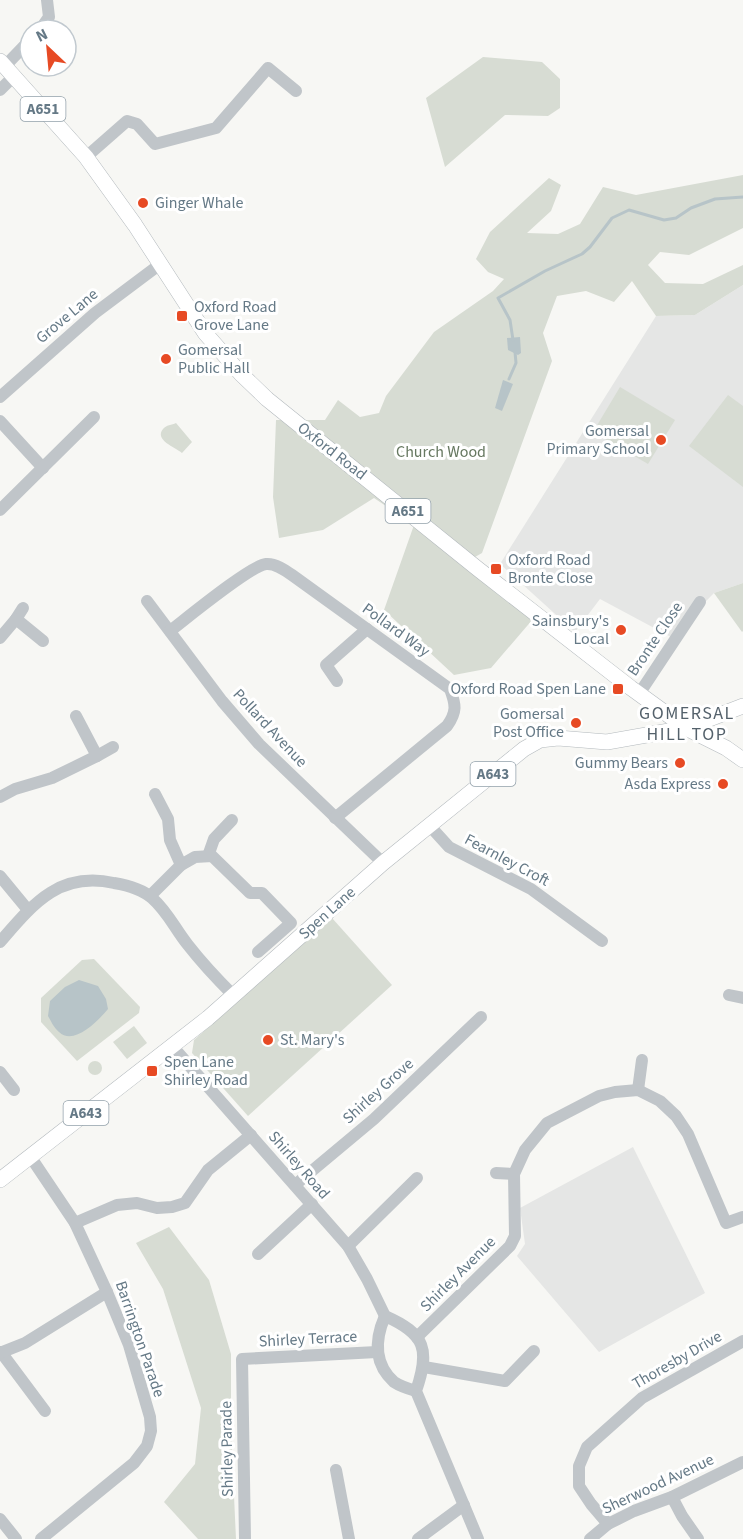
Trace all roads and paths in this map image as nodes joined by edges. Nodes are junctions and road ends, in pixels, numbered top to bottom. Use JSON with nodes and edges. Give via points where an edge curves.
{"nodes":[{"id":1,"x":47,"y":0,"type":"edge"},
{"id":2,"x":48,"y":18,"type":"edge"},
{"id":3,"x":18,"y":54,"type":"edge"},
{"id":4,"x":6,"y":68,"type":"edge"},
{"id":5,"x":0,"y":90,"type":"edge"},
{"id":6,"x":296,"y":91,"type":"dead end"},
{"id":7,"x":86,"y":157,"type":"junction"},
{"id":8,"x":159,"y":265,"type":"junction"},
{"id":9,"x":0,"y":397,"type":"edge"},
{"id":10,"x":94,"y":417,"type":"dead end"},
{"id":11,"x":3,"y":430,"type":"edge"},
{"id":12,"x":43,"y":468,"type":"junction"},
{"id":13,"x":0,"y":510,"type":"edge"},
{"id":14,"x":147,"y":601,"type":"dead end"},
{"id":15,"x":700,"y":602,"type":"dead end"},
{"id":16,"x":23,"y":608,"type":"dead end"},
{"id":17,"x":16,"y":619,"type":"junction"},
{"id":18,"x":367,"y":629,"type":"junction"},
{"id":19,"x":170,"y":631,"type":"junction"},
{"id":20,"x":0,"y":638,"type":"edge"},
{"id":21,"x":43,"y":641,"type":"dead end"},
{"id":22,"x":337,"y":681,"type":"dead end"},
{"id":23,"x":639,"y":693,"type":"junction"},
{"id":24,"x":743,"y":706,"type":"edge"},
{"id":25,"x":76,"y":716,"type":"dead end"},
{"id":26,"x":686,"y":728,"type":"junction"},
{"id":27,"x":113,"y":747,"type":"dead end"},
{"id":28,"x":97,"y":756,"type":"junction"},
{"id":29,"x":743,"y":760,"type":"edge"},
{"id":30,"x":155,"y":794,"type":"dead end"},
{"id":31,"x":0,"y":797,"type":"edge"},
{"id":32,"x":335,"y":818,"type":"junction"},
{"id":33,"x":232,"y":820,"type":"dead end"},
{"id":34,"x":429,"y":825,"type":"junction"},
{"id":35,"x":208,"y":856,"type":"junction"},
{"id":36,"x":384,"y":863,"type":"junction"},
{"id":37,"x":181,"y":865,"type":"junction"},
{"id":38,"x":0,"y":876,"type":"edge"},
{"id":39,"x":150,"y":896,"type":"junction"},
{"id":40,"x":28,"y":910,"type":"junction"},
{"id":41,"x":602,"y":941,"type":"dead end"},
{"id":42,"x":0,"y":942,"type":"edge"},
{"id":43,"x":258,"y":952,"type":"dead end"},
{"id":44,"x":729,"y":995,"type":"dead end"},
{"id":45,"x":234,"y":996,"type":"junction"},
{"id":46,"x":743,"y":998,"type":"edge"},
{"id":47,"x":481,"y":1017,"type":"dead end"},
{"id":48,"x":173,"y":1047,"type":"junction"},
{"id":49,"x":642,"y":1060,"type":"dead end"},
{"id":50,"x":0,"y":1072,"type":"edge"},
{"id":51,"x":14,"y":1090,"type":"dead end"},
{"id":52,"x":638,"y":1090,"type":"junction"},
{"id":53,"x":251,"y":1135,"type":"junction"},
{"id":54,"x":30,"y":1156,"type":"junction"},
{"id":55,"x":496,"y":1173,"type":"dead end"},
{"id":56,"x":514,"y":1174,"type":"junction"},
{"id":57,"x":417,"y":1178,"type":"dead end"},
{"id":58,"x":0,"y":1180,"type":"edge"},
{"id":59,"x":295,"y":1185,"type":"junction"},
{"id":60,"x":312,"y":1204,"type":"junction"},
{"id":61,"x":743,"y":1217,"type":"edge"},
{"id":62,"x":75,"y":1223,"type":"junction"},
{"id":63,"x":348,"y":1246,"type":"junction"},
{"id":64,"x":258,"y":1254,"type":"dead end"},
{"id":65,"x":107,"y":1292,"type":"junction"},
{"id":66,"x":385,"y":1316,"type":"junction"},
{"id":67,"x":417,"y":1336,"type":"junction"},
{"id":68,"x":743,"y":1341,"type":"edge"},
{"id":69,"x":534,"y":1351,"type":"dead end"},
{"id":70,"x":1,"y":1352,"type":"edge"},
{"id":71,"x":376,"y":1352,"type":"junction"},
{"id":72,"x":242,"y":1359,"type":"joint"},
{"id":73,"x":424,"y":1367,"type":"junction"},
{"id":74,"x":416,"y":1391,"type":"junction"},
{"id":75,"x":45,"y":1412,"type":"dead end"},
{"id":76,"x":743,"y":1462,"type":"edge"},
{"id":77,"x":336,"y":1470,"type":"dead end"},
{"id":78,"x":672,"y":1497,"type":"junction"},
{"id":79,"x":464,"y":1505,"type":"junction"},
{"id":80,"x":0,"y":1519,"type":"edge"},
{"id":81,"x":608,"y":1524,"type":"junction"},
{"id":82,"x":16,"y":1539,"type":"edge"},
{"id":83,"x":40,"y":1539,"type":"edge"},
{"id":84,"x":245,"y":1539,"type":"edge"},
{"id":85,"x":349,"y":1539,"type":"edge"},
{"id":86,"x":418,"y":1539,"type":"edge"},
{"id":87,"x":478,"y":1539,"type":"edge"},
{"id":88,"x":591,"y":1539,"type":"edge"},
{"id":89,"x":698,"y":1539,"type":"edge"}],
"edges":[{"from":1,"to":2,"type":"street"},
{"from":3,"to":4,"type":"street"},
{"from":4,"to":5,"type":"street"},
{"from":4,"to":7,"type":"main road","name":"Oxford Road","number":"A651"},
{"from":6,"to":7,"type":"street","via":[[268,68],[216,128],[155,144],[137,123],[127,121]]},
{"from":7,"to":8,"type":"main road","name":"Oxford Road","number":"A651"},
{"from":8,"to":9,"type":"street","name":"Grove Lane","via":[[94,313]]},
{"from":8,"to":23,"type":"main road","name":"Oxford Road","number":"A651","via":[[205,333],[267,399]]},
{"from":10,"to":12,"type":"street"},
{"from":11,"to":12,"type":"street"},
{"from":12,"to":13,"type":"street"},
{"from":14,"to":19,"type":"street","name":"Pollard Avenue"},
{"from":15,"to":23,"type":"street","name":"Bronte Close"},
{"from":16,"to":17,"type":"street"},
{"from":17,"to":20,"type":"street"},
{"from":17,"to":21,"type":"street"},
{"from":18,"to":19,"type":"street","name":"Pollard Way","via":[[292,574],[264,564]]},
{"from":18,"to":22,"type":"street","via":[[326,665]]},
{"from":18,"to":32,"type":"street","name":"Pollard Way","via":[[450,689],[456,704],[454,717]]},
{"from":19,"to":32,"type":"street","name":"Pollard Avenue","via":[[259,744]]},
{"from":23,"to":26,"type":"main road","name":"Oxford Road","number":"A651"},
{"from":24,"to":26,"type":"main road","number":"A643"},
{"from":25,"to":28,"type":"street"},
{"from":26,"to":29,"type":"main road","name":"Oxford Road","number":"A651"},
{"from":26,"to":34,"type":"main road","name":"Spen Lane","number":"A643","via":[[607,742],[558,738],[540,741],[524,749]]},
{"from":27,"to":28,"type":"street"},
{"from":28,"to":31,"type":"street"},
{"from":30,"to":37,"type":"street","via":[[168,819],[170,840]]},
{"from":32,"to":36,"type":"street","name":"Pollard Avenue"},
{"from":33,"to":35,"type":"street","via":[[214,839]]},
{"from":34,"to":36,"type":"main road","name":"Spen Lane","number":"A643"},
{"from":34,"to":41,"type":"street","name":"Fearnley Croft","via":[[449,847],[531,889]]},
{"from":35,"to":37,"type":"street","via":[[195,857]]},
{"from":35,"to":43,"type":"street","via":[[250,893],[262,893],[291,923]]},
{"from":36,"to":45,"type":"main road","name":"Spen Lane","number":"A643"},
{"from":37,"to":39,"type":"street"},
{"from":38,"to":40,"type":"street"},
{"from":39,"to":40,"type":"street","via":[[124,885],[86,882],[52,891]]},
{"from":39,"to":45,"type":"street"},
{"from":40,"to":42,"type":"street"},
{"from":44,"to":46,"type":"street"},
{"from":45,"to":48,"type":"main road","name":"Spen Lane","number":"A643"},
{"from":47,"to":59,"type":"street","name":"Shirley Grove","via":[[374,1119]]},
{"from":48,"to":53,"type":"street","name":"Shirley Road"},
{"from":48,"to":54,"type":"main road","name":"Spen Lane","number":"A643"},
{"from":49,"to":52,"type":"street"},
{"from":50,"to":51,"type":"street"},
{"from":52,"to":56,"type":"street","name":"Shirley Avenue","via":[[599,1096],[548,1123],[525,1150]]},
{"from":52,"to":61,"type":"street","via":[[660,1101],[688,1134],[726,1223]]},
{"from":53,"to":59,"type":"street","name":"Shirley Road"},
{"from":53,"to":62,"type":"street","via":[[208,1170],[185,1203],[157,1208],[137,1203],[117,1205]]},
{"from":54,"to":58,"type":"main road","name":"Spen Lane","number":"A643"},
{"from":54,"to":62,"type":"street","name":"Barrington Parade"},
{"from":55,"to":56,"type":"street"},
{"from":56,"to":67,"type":"street","name":"Shirley Avenue","via":[[515,1236],[510,1246]]},
{"from":57,"to":63,"type":"street"},
{"from":59,"to":60,"type":"street","name":"Shirley Road"},
{"from":60,"to":63,"type":"street","name":"Shirley Road"},
{"from":60,"to":64,"type":"street"},
{"from":62,"to":65,"type":"street","name":"Barrington Parade"},
{"from":63,"to":66,"type":"street","name":"Shirley Road"},
{"from":65,"to":70,"type":"street","via":[[25,1343]]},
{"from":65,"to":83,"type":"street","name":"Barrington Parade","via":[[129,1345],[150,1417],[147,1446],[134,1463]]},
{"from":66,"to":67,"type":"street"},
{"from":66,"to":71,"type":"street"},
{"from":67,"to":73,"type":"street"},
{"from":68,"to":81,"type":"street","name":"Thoresby Drive","via":[[642,1398],[587,1447],[579,1466],[579,1486]]},
{"from":69,"to":73,"type":"street","via":[[505,1381]]},
{"from":70,"to":75,"type":"street"},
{"from":71,"to":72,"type":"street","name":"Shirley Terrace"},
{"from":71,"to":74,"type":"street","via":[[395,1383]]},
{"from":72,"to":84,"type":"street","name":"Shirley Parade"},
{"from":73,"to":74,"type":"street"},
{"from":74,"to":79,"type":"street"},
{"from":76,"to":78,"type":"street","name":"Sherwood Avenue"},
{"from":77,"to":85,"type":"street"},
{"from":78,"to":81,"type":"street","name":"Sherwood Avenue"},
{"from":78,"to":89,"type":"street"},
{"from":79,"to":86,"type":"street"},
{"from":79,"to":87,"type":"street"},
{"from":80,"to":82,"type":"street"},
{"from":81,"to":88,"type":"street","name":"Sherwood Avenue"}]}
